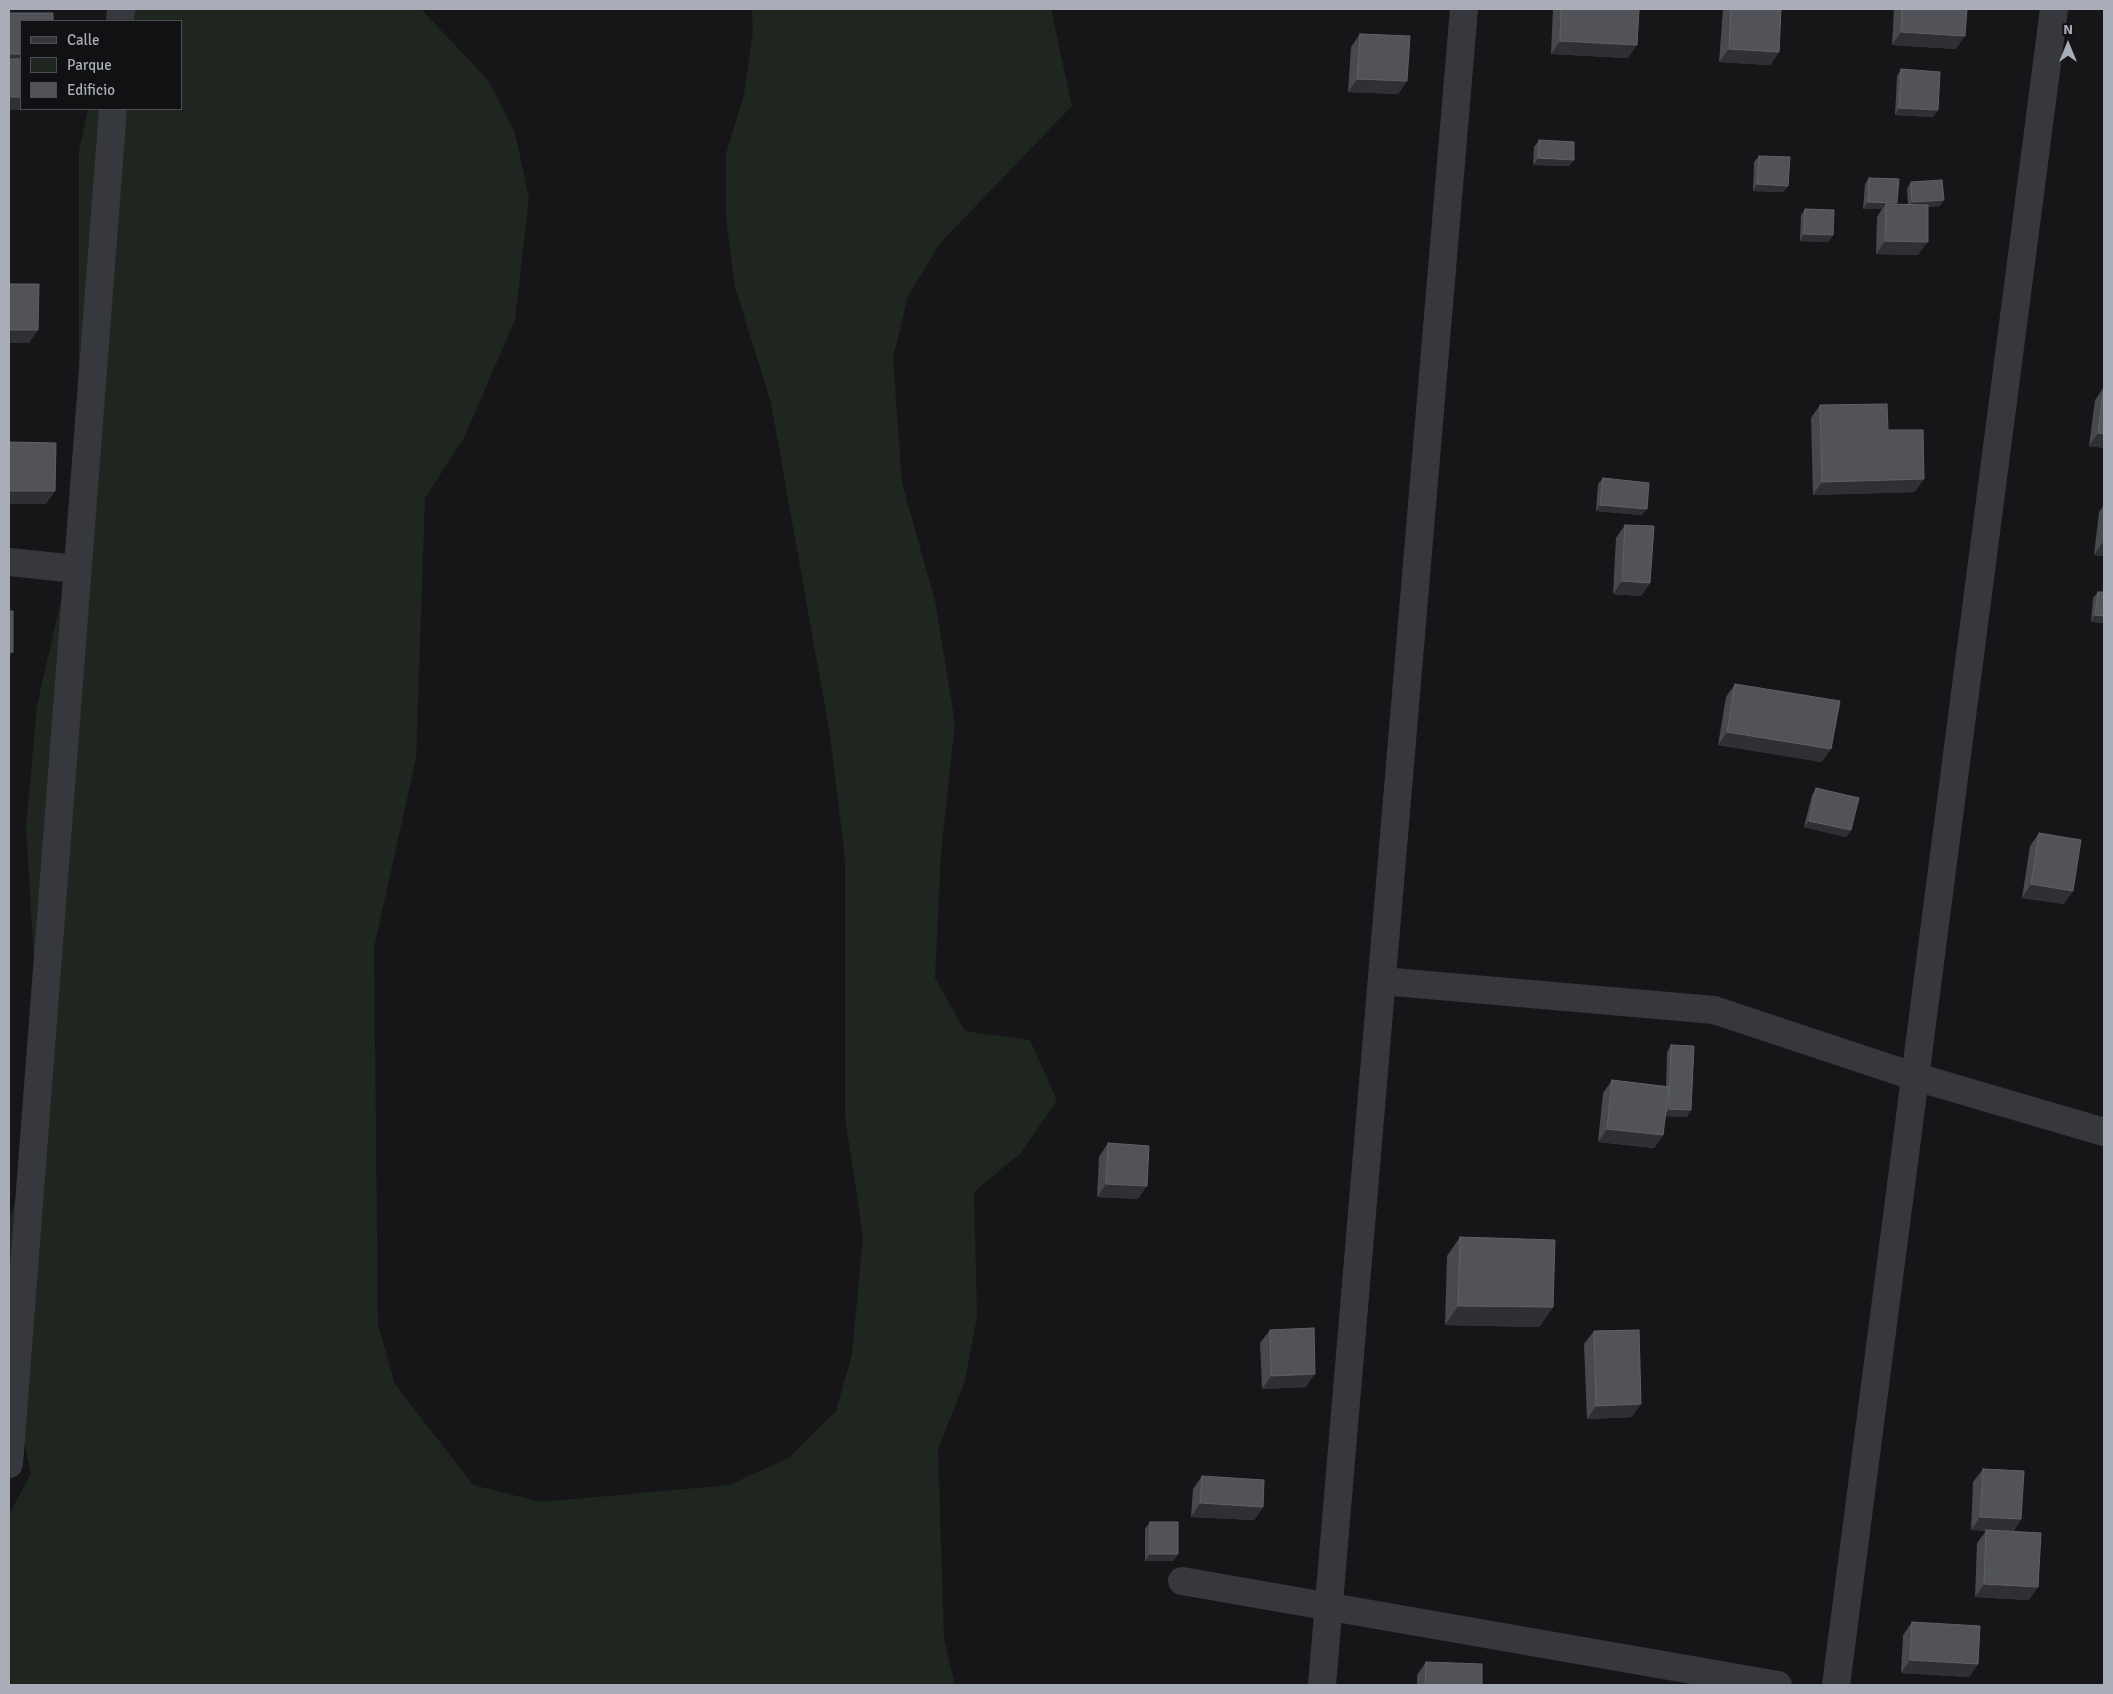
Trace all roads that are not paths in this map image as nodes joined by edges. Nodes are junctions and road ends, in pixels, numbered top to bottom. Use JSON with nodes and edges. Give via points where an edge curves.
{"nodes":[{"id":1,"x":1464,"y":9,"type":"edge"},
{"id":2,"x":2054,"y":9,"type":"edge"},
{"id":3,"x":113,"y":110,"type":"edge"},
{"id":4,"x":9,"y":562,"type":"edge"},
{"id":5,"x":78,"y":569,"type":"junction"},
{"id":6,"x":1382,"y":981,"type":"junction"},
{"id":7,"x":1916,"y":1077,"type":"junction"},
{"id":8,"x":2104,"y":1132,"type":"edge"},
{"id":9,"x":18,"y":1214,"type":"edge"},
{"id":10,"x":9,"y":1464,"type":"edge"},
{"id":11,"x":1182,"y":1581,"type":"dead end"},
{"id":12,"x":1328,"y":1606,"type":"junction"},
{"id":13,"x":1322,"y":1685,"type":"edge"},
{"id":14,"x":1778,"y":1685,"type":"edge"},
{"id":15,"x":1836,"y":1685,"type":"edge"}],
"edges":[{"from":1,"to":6,"type":"street"},
{"from":2,"to":7,"type":"street"},
{"from":3,"to":5,"type":"street"},
{"from":4,"to":5,"type":"street"},
{"from":5,"to":9,"type":"street"},
{"from":6,"to":7,"type":"street","via":[[1714,1010]]},
{"from":6,"to":12,"type":"street"},
{"from":7,"to":8,"type":"street"},
{"from":7,"to":15,"type":"street"},
{"from":9,"to":10,"type":"street"},
{"from":11,"to":12,"type":"street"},
{"from":12,"to":13,"type":"street"},
{"from":12,"to":14,"type":"street"}]}
